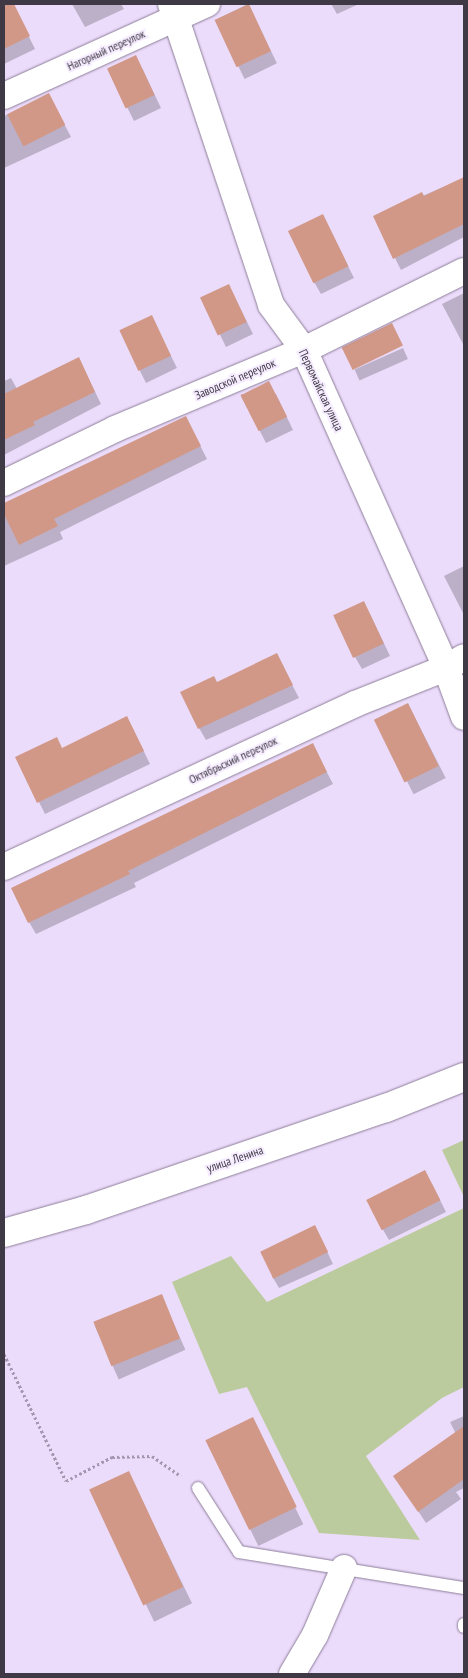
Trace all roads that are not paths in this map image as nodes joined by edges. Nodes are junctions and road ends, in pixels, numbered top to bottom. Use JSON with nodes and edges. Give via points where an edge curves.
{"nodes":[{"id":1,"x":207,"y":4,"type":"edge"},
{"id":2,"x":173,"y":11,"type":"edge"},
{"id":3,"x":4,"y":96,"type":"edge"},
{"id":4,"x":464,"y":271,"type":"edge"},
{"id":5,"x":304,"y":350,"type":"junction"},
{"id":6,"x":4,"y":483,"type":"edge"},
{"id":7,"x":455,"y":662,"type":"edge"},
{"id":8,"x":464,"y":717,"type":"edge"},
{"id":9,"x":4,"y":867,"type":"edge"},
{"id":10,"x":464,"y":1077,"type":"edge"},
{"id":11,"x":4,"y":1233,"type":"edge"},
{"id":12,"x":198,"y":1488,"type":"road end"},
{"id":13,"x":344,"y":1568,"type":"junction"},
{"id":14,"x":464,"y":1588,"type":"edge"},
{"id":15,"x":292,"y":1674,"type":"edge"}],
"edges":[{"from":1,"to":2,"type":"street","name":"Нагорный переулок"},
{"from":2,"to":3,"type":"street","name":"Нагорный переулок"},
{"from":2,"to":5,"type":"street","name":"Первомайская улица","via":[[260,277],[271,305]]},
{"from":4,"to":5,"type":"street","name":"Заводской переулок"},
{"from":5,"to":6,"type":"street","name":"Заводской переулок","via":[[115,429]]},
{"from":5,"to":7,"type":"street","name":"Первомайская улица"},
{"from":7,"to":8,"type":"street","name":"Первомайская улица"},
{"from":7,"to":9,"type":"street","name":"Октябрьский переулок","via":[[355,704]]},
{"from":10,"to":11,"type":"main road","name":"улица Ленина","via":[[386,1108],[105,1204]]},
{"from":12,"to":13,"type":"lane","via":[[239,1552]]},
{"from":13,"to":14,"type":"lane"},
{"from":13,"to":15,"type":"street","via":[[315,1635]]}]}
